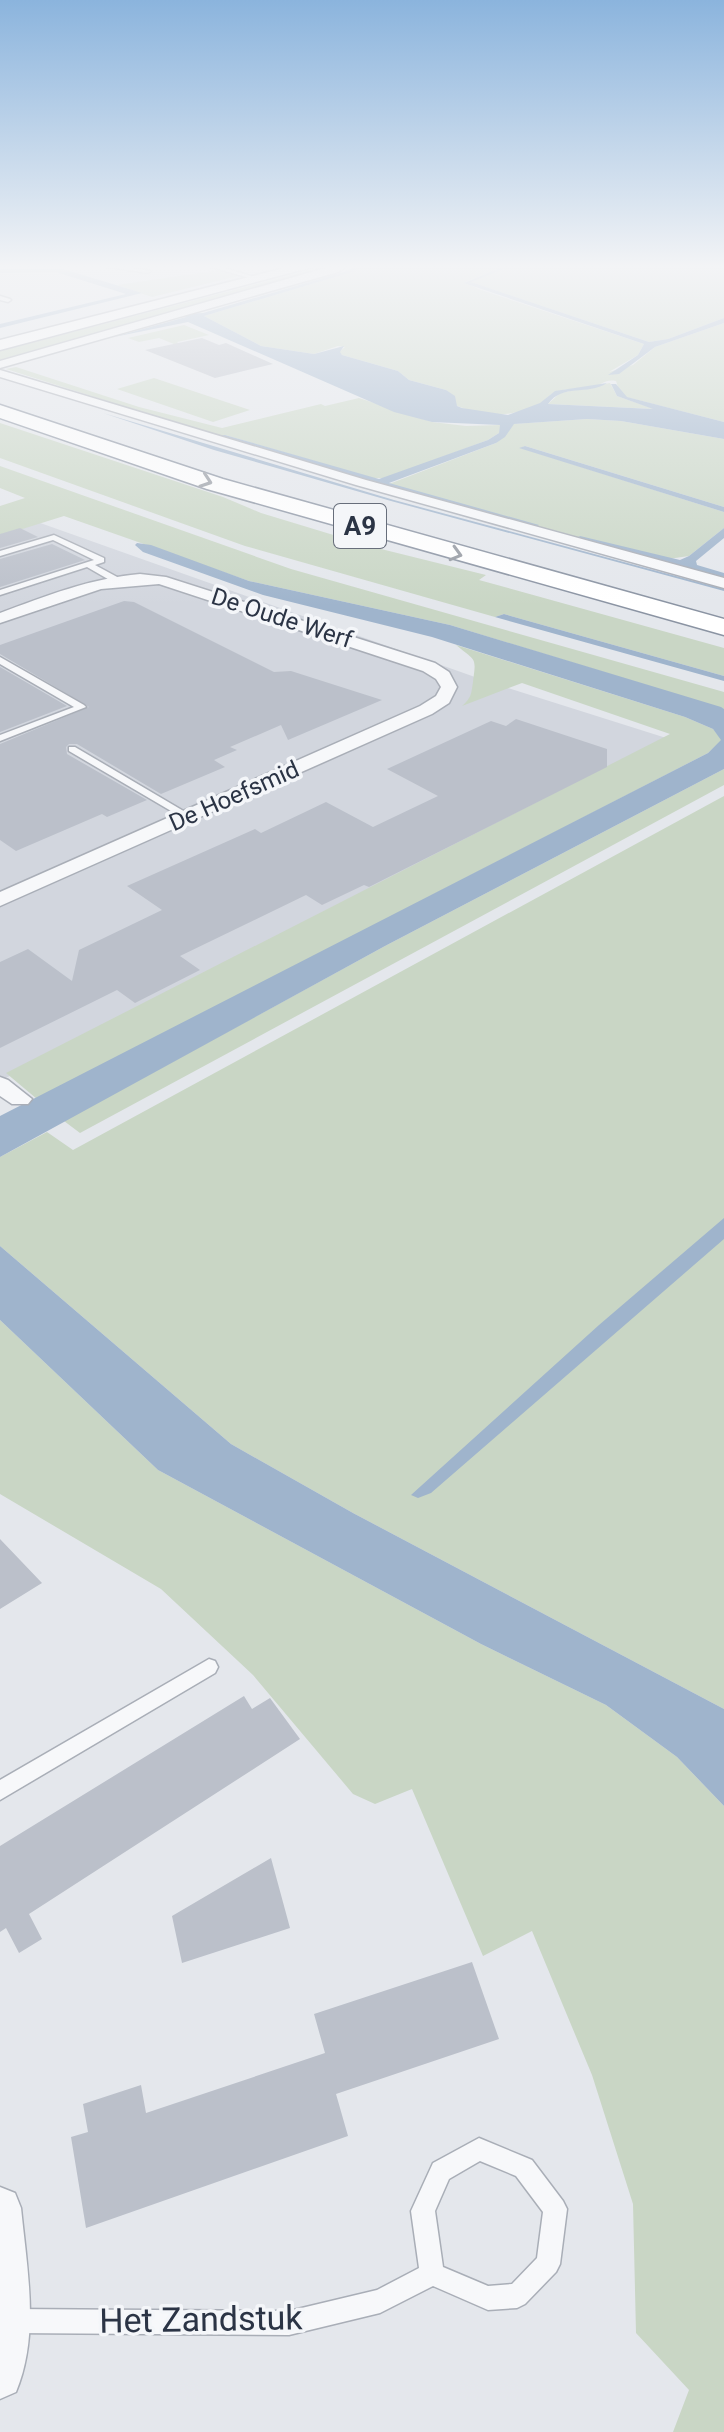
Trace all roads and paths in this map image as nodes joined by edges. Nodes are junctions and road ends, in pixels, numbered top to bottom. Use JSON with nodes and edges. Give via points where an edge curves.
{"nodes":[{"id":1,"x":17,"y":378,"type":"edge"},
{"id":2,"x":0,"y":394,"type":"edge"},
{"id":3,"x":0,"y":411,"type":"edge"},
{"id":4,"x":0,"y":554,"type":"edge"},
{"id":5,"x":88,"y":564,"type":"junction"},
{"id":6,"x":116,"y":580,"type":"junction"},
{"id":7,"x":724,"y":583,"type":"edge"},
{"id":8,"x":0,"y":593,"type":"edge"},
{"id":9,"x":724,"y":607,"type":"edge"},
{"id":10,"x":0,"y":618,"type":"edge"},
{"id":11,"x":724,"y":627,"type":"edge"},
{"id":12,"x":0,"y":660,"type":"edge"},
{"id":13,"x":443,"y":676,"type":"joint"},
{"id":14,"x":0,"y":738,"type":"edge"},
{"id":15,"x":72,"y":749,"type":"dead end"},
{"id":16,"x":187,"y":816,"type":"junction"},
{"id":17,"x":3,"y":895,"type":"edge"},
{"id":18,"x":0,"y":1085,"type":"edge"},
{"id":19,"x":20,"y":1099,"type":"dead end"},
{"id":20,"x":209,"y":1667,"type":"dead end"},
{"id":21,"x":0,"y":1791,"type":"edge"},
{"id":22,"x":0,"y":2208,"type":"edge"},
{"id":23,"x":432,"y":2274,"type":"junction"},
{"id":24,"x":9,"y":2321,"type":"junction"},
{"id":25,"x":0,"y":2376,"type":"edge"}],
"edges":[{"from":1,"to":7,"type":"street","via":[[224,444]]},
{"from":2,"to":9,"type":"highway","number":"A9","via":[[245,474]]},
{"from":3,"to":11,"type":"highway","number":"A9","one_way":true,"via":[[215,484]]},
{"from":4,"to":5,"type":"lane","name":"De Oude Werf","via":[[54,537],[101,560]]},
{"from":5,"to":6,"type":"lane","name":"De Oude Werf"},
{"from":5,"to":8,"type":"lane"},
{"from":6,"to":10,"type":"street","name":"De Oude Werf"},
{"from":6,"to":13,"type":"street","name":"De Oude Werf","via":[[137,577],[182,585]]},
{"from":12,"to":14,"type":"lane","via":[[81,707]]},
{"from":13,"to":16,"type":"street","name":"De Hoefsmid","via":[[449,687],[443,699],[426,710]]},
{"from":15,"to":16,"type":"lane"},
{"from":16,"to":17,"type":"street","name":"De Hoefsmid"},
{"from":18,"to":19,"type":"street"},
{"from":20,"to":21,"type":"lane"},
{"from":22,"to":24,"type":"street"},
{"from":23,"to":23,"type":"lane","via":[[423,2211],[441,2171],[479,2149],[524,2168],[555,2209],[548,2264],[517,2296],[488,2298]]},
{"from":23,"to":24,"type":"lane","name":"Het Zandstuk","via":[[380,2301],[289,2323]]},
{"from":24,"to":25,"type":"street"}]}
